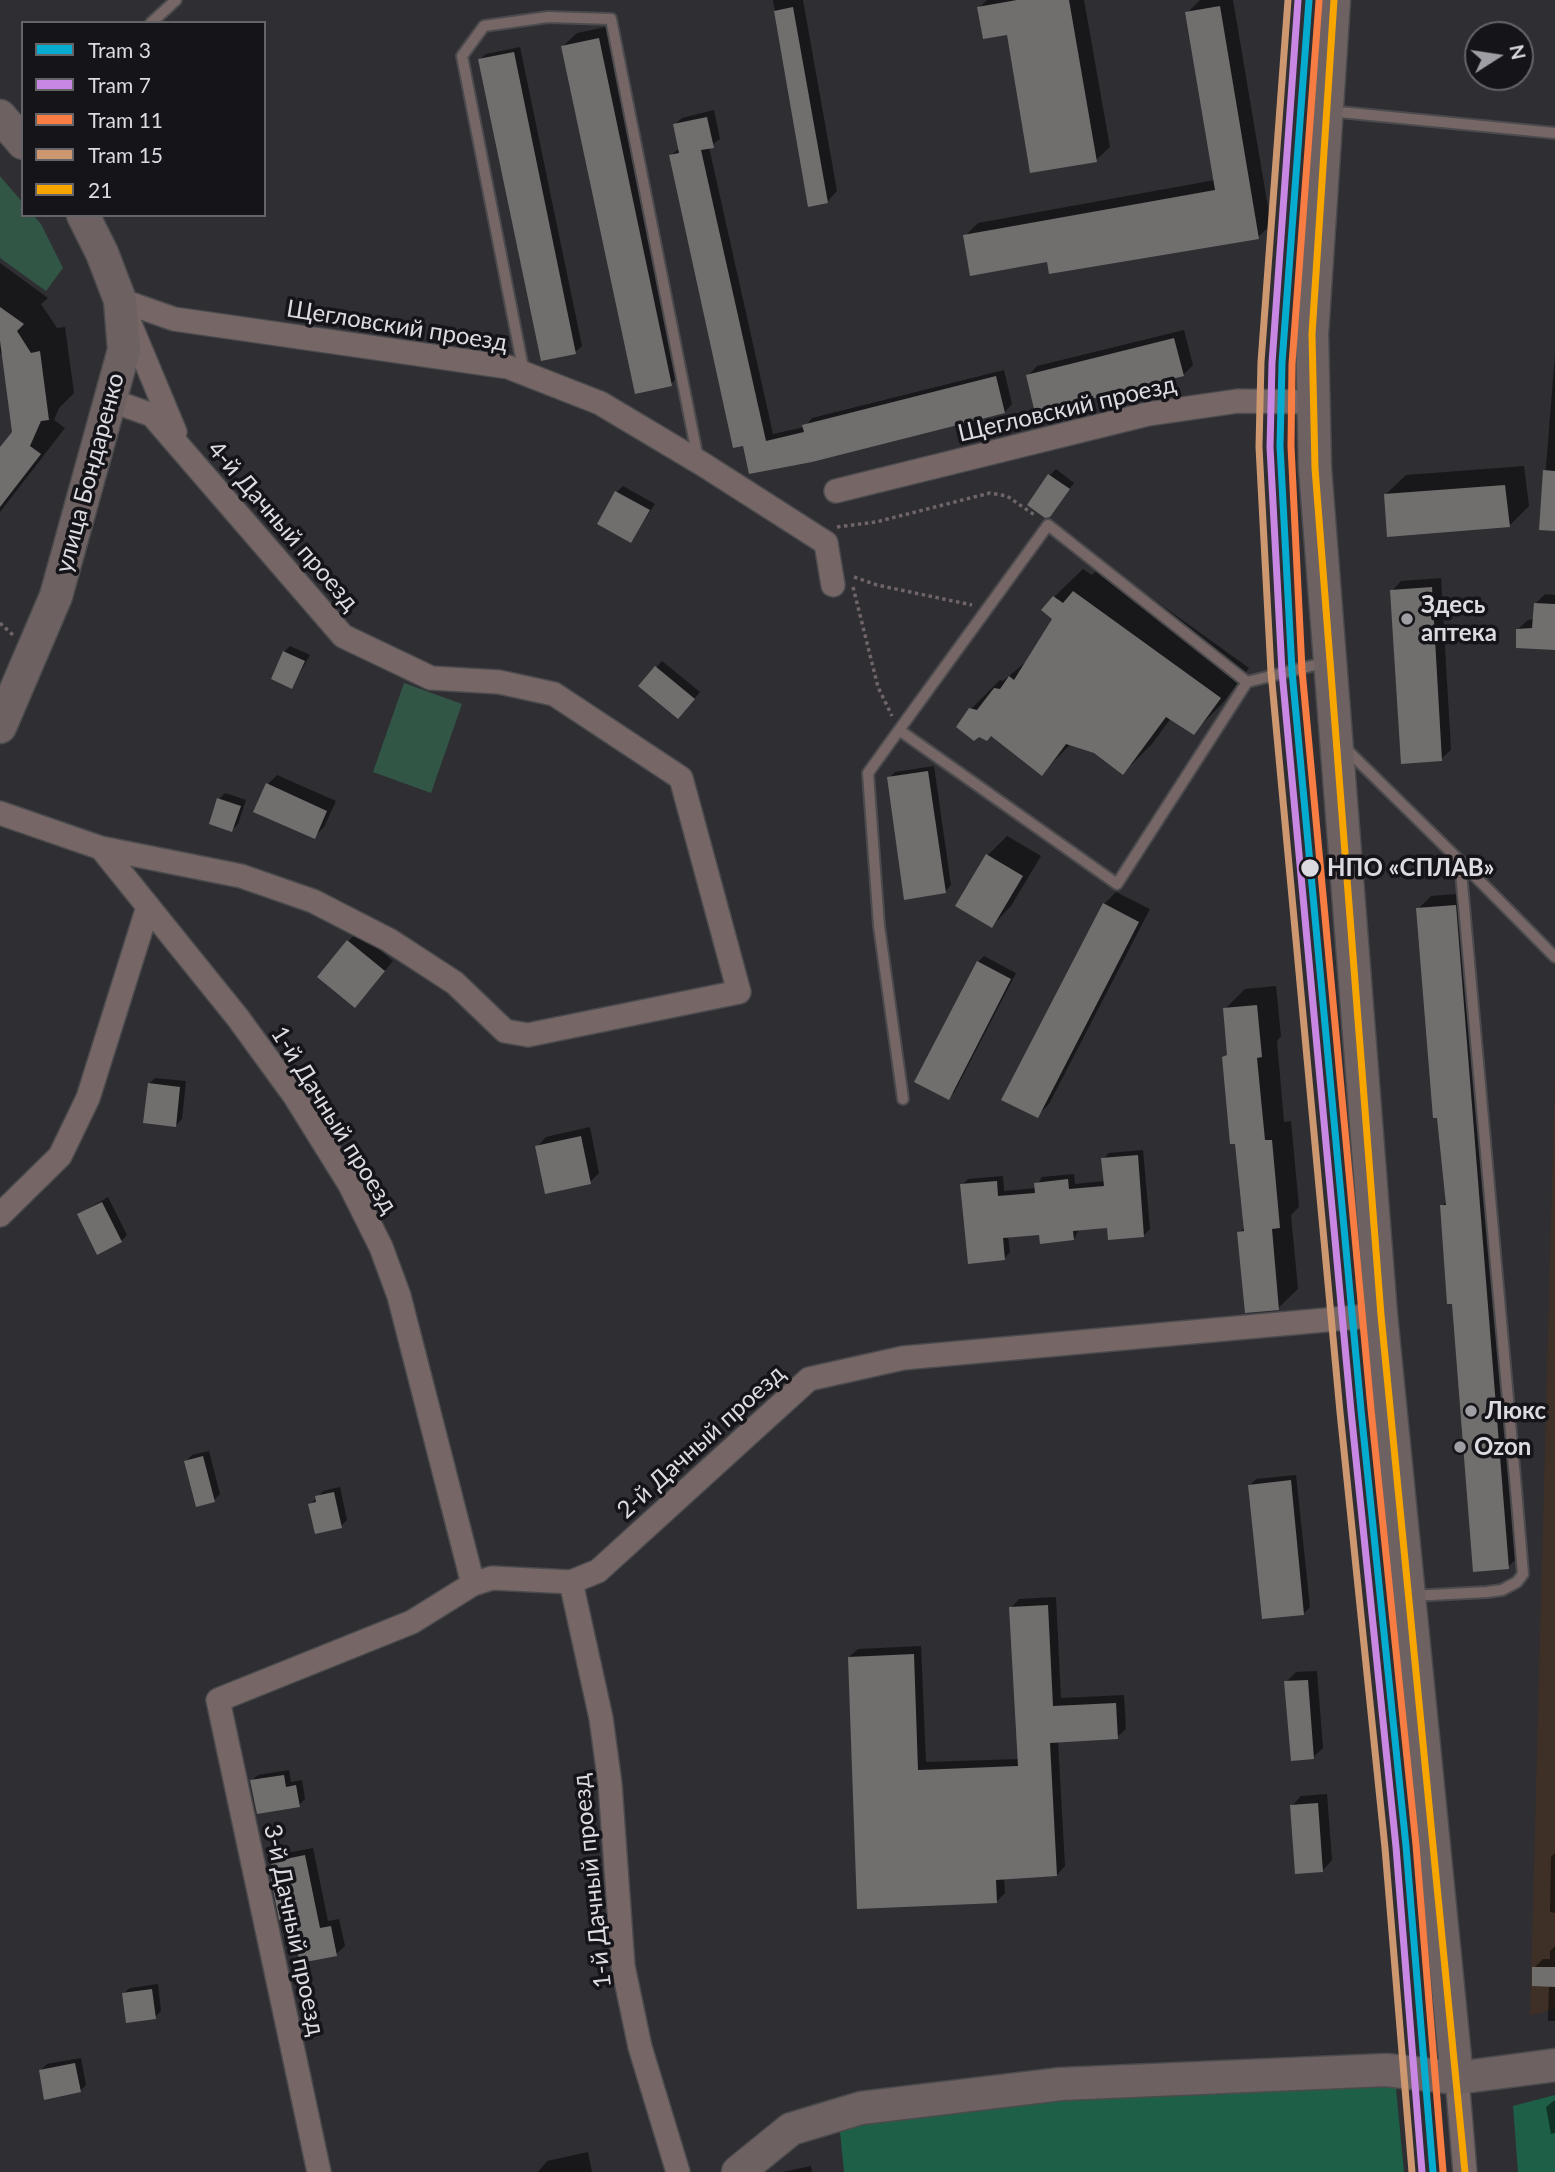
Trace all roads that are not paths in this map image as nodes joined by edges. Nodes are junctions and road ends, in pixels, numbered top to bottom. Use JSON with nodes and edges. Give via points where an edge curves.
{"nodes":[{"id":1,"x":176,"y":0,"type":"edge"},
{"id":2,"x":1334,"y":0,"type":"edge"},
{"id":3,"x":153,"y":21,"type":"edge"},
{"id":4,"x":1326,"y":110,"type":"junction"},
{"id":5,"x":1555,"y":133,"type":"edge"},
{"id":6,"x":84,"y":217,"type":"edge"},
{"id":7,"x":120,"y":300,"type":"junction"},
{"id":8,"x":524,"y":373,"type":"junction"},
{"id":9,"x":110,"y":400,"type":"junction"},
{"id":10,"x":1313,"y":402,"type":"junction"},
{"id":11,"x":182,"y":448,"type":"junction"},
{"id":12,"x":698,"y":461,"type":"junction"},
{"id":13,"x":836,"y":491,"type":"dead end"},
{"id":14,"x":833,"y":585,"type":"dead end"},
{"id":15,"x":1330,"y":662,"type":"junction"},
{"id":16,"x":1247,"y":682,"type":"junction"},
{"id":17,"x":0,"y":727,"type":"edge"},
{"id":18,"x":899,"y":730,"type":"junction"},
{"id":19,"x":1336,"y":739,"type":"junction"},
{"id":20,"x":0,"y":813,"type":"edge"},
{"id":21,"x":101,"y":848,"type":"junction"},
{"id":22,"x":1460,"y":861,"type":"junction"},
{"id":23,"x":148,"y":907,"type":"junction"},
{"id":24,"x":1555,"y":957,"type":"edge"},
{"id":25,"x":903,"y":1099,"type":"dead end"},
{"id":26,"x":0,"y":1215,"type":"edge"},
{"id":27,"x":1381,"y":1315,"type":"junction"},
{"id":28,"x":571,"y":1582,"type":"junction"},
{"id":29,"x":473,"y":1584,"type":"junction"},
{"id":30,"x":1409,"y":1597,"type":"junction"},
{"id":31,"x":218,"y":1700,"type":"joint"},
{"id":32,"x":1555,"y":2065,"type":"edge"},
{"id":33,"x":1457,"y":2078,"type":"junction"},
{"id":34,"x":319,"y":2172,"type":"edge"},
{"id":35,"x":678,"y":2172,"type":"edge"},
{"id":36,"x":738,"y":2172,"type":"edge"},
{"id":37,"x":1465,"y":2172,"type":"edge"}],
"edges":[{"from":1,"to":3,"type":"lane"},
{"from":2,"to":4,"type":"street"},
{"from":4,"to":5,"type":"lane"},
{"from":4,"to":10,"type":"street","via":[[1313,309]]},
{"from":6,"to":7,"type":"street","name":"улица Бондаренко"},
{"from":7,"to":8,"type":"street","name":"Щегловский проезд","via":[[173,319]]},
{"from":7,"to":9,"type":"street","name":"улица Бондаренко","via":[[124,349]]},
{"from":7,"to":11,"type":"street"},
{"from":8,"to":12,"type":"street","name":"Щегловский проезд","via":[[600,403]]},
{"from":8,"to":12,"type":"lane","via":[[462,56],[484,26],[548,17],[611,19]]},
{"from":9,"to":11,"type":"street","name":"4-й Дачный проезд","via":[[152,415]]},
{"from":9,"to":17,"type":"street","name":"улица Бондаренко","via":[[56,596]]},
{"from":10,"to":13,"type":"street","name":"Щегловский проезд","via":[[1238,401],[1148,414]]},
{"from":10,"to":15,"type":"street"},
{"from":11,"to":21,"type":"street","name":"4-й Дачный проезд","via":[[343,636],[431,678],[499,682],[554,694],[681,778],[739,992],[528,1035],[505,1031],[455,983],[389,940],[313,901],[242,876]]},
{"from":12,"to":14,"type":"street","name":"Щегловский проезд","via":[[826,543]]},
{"from":15,"to":16,"type":"lane"},
{"from":15,"to":19,"type":"street"},
{"from":16,"to":18,"type":"lane","via":[[1048,526]]},
{"from":16,"to":18,"type":"lane","via":[[1117,884]]},
{"from":18,"to":25,"type":"lane","via":[[868,772],[879,926]]},
{"from":19,"to":22,"type":"lane"},
{"from":19,"to":27,"type":"street"},
{"from":20,"to":21,"type":"street","name":"4-й Дачный проезд"},
{"from":21,"to":23,"type":"street","name":"1-й Дачный проезд"},
{"from":22,"to":24,"type":"lane"},
{"from":22,"to":30,"type":"lane","via":[[1523,1574],[1517,1583],[1502,1590]]},
{"from":23,"to":26,"type":"street","via":[[83,1110],[60,1156]]},
{"from":23,"to":29,"type":"street","name":"1-й Дачный проезд","via":[[294,1095],[381,1247],[399,1296]]},
{"from":27,"to":28,"type":"street","name":"2-й Дачный проезд","via":[[903,1358],[809,1379],[598,1571]]},
{"from":27,"to":30,"type":"street"},
{"from":28,"to":29,"type":"street","name":"2-й Дачный проезд","via":[[492,1578]]},
{"from":28,"to":35,"type":"street","name":"1-й Дачный проезд","via":[[601,1718],[623,1966],[640,2047]]},
{"from":29,"to":31,"type":"street","name":"2-й Дачный проезд","via":[[412,1622]]},
{"from":30,"to":33,"type":"street"},
{"from":31,"to":34,"type":"street","name":"3-й Дачный проезд"},
{"from":32,"to":33,"type":"street"},
{"from":33,"to":36,"type":"street","via":[[1385,2070],[1061,2084],[861,2108],[791,2129]]},
{"from":33,"to":37,"type":"street"}]}
